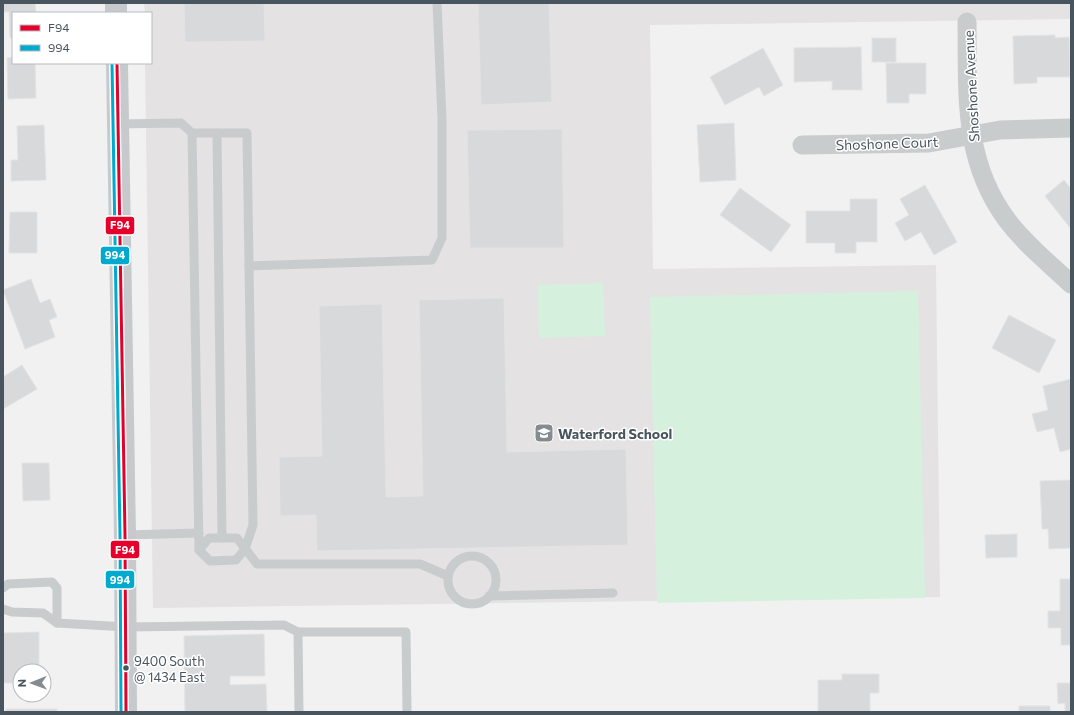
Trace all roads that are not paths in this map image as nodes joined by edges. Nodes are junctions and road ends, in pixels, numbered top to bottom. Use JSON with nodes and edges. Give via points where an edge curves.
{"nodes":[{"id":1,"x":437,"y":3,"type":"edge"},
{"id":2,"x":967,"y":22,"type":"dead end"},
{"id":3,"x":117,"y":64,"type":"edge"},
{"id":4,"x":117,"y":124,"type":"junction"},
{"id":5,"x":1071,"y":128,"type":"edge"},
{"id":6,"x":192,"y":133,"type":"junction"},
{"id":7,"x":217,"y":133,"type":"junction"},
{"id":8,"x":971,"y":136,"type":"junction"},
{"id":9,"x":802,"y":145,"type":"dead end"},
{"id":10,"x":249,"y":266,"type":"junction"},
{"id":11,"x":1071,"y":284,"type":"edge"},
{"id":12,"x":199,"y":533,"type":"junction"},
{"id":13,"x":125,"y":535,"type":"junction"},
{"id":14,"x":222,"y":538,"type":"junction"},
{"id":15,"x":245,"y":549,"type":"junction"},
{"id":16,"x":199,"y":550,"type":"junction"},
{"id":17,"x":448,"y":576,"type":"junction"},
{"id":18,"x":3,"y":588,"type":"edge"},
{"id":19,"x":613,"y":593,"type":"dead end"},
{"id":20,"x":489,"y":596,"type":"junction"},
{"id":21,"x":3,"y":609,"type":"edge"},
{"id":22,"x":57,"y":623,"type":"junction"},
{"id":23,"x":127,"y":626,"type":"junction"},
{"id":24,"x":298,"y":632,"type":"junction"},
{"id":25,"x":126,"y":712,"type":"edge"},
{"id":26,"x":299,"y":712,"type":"edge"},
{"id":27,"x":407,"y":712,"type":"edge"}],
"edges":[{"from":1,"to":10,"type":"lane","via":[[442,119],[442,238],[432,260]]},
{"from":2,"to":8,"type":"street","name":"Shoshone Avenue"},
{"from":3,"to":4,"type":"main road"},
{"from":4,"to":6,"type":"lane","via":[[181,122]]},
{"from":4,"to":13,"type":"main road"},
{"from":5,"to":8,"type":"street","name":"Shoshone Court","via":[[1000,130]]},
{"from":6,"to":7,"type":"lane"},
{"from":6,"to":12,"type":"lane"},
{"from":7,"to":10,"type":"lane","via":[[247,133]]},
{"from":7,"to":14,"type":"lane"},
{"from":8,"to":9,"type":"street","name":"Shoshone Court","via":[[929,143]]},
{"from":8,"to":11,"type":"street","name":"Shoshone Avenue","via":[[985,184],[1007,220]]},
{"from":10,"to":15,"type":"lane","via":[[253,525]]},
{"from":12,"to":13,"type":"lane"},
{"from":12,"to":16,"type":"lane"},
{"from":13,"to":23,"type":"main road"},
{"from":14,"to":15,"type":"lane","via":[[237,538]]},
{"from":14,"to":16,"type":"lane","via":[[209,538]]},
{"from":15,"to":16,"type":"lane","via":[[236,560],[210,561]]},
{"from":15,"to":17,"type":"lane","via":[[257,564],[420,564]]},
{"from":17,"to":20,"type":"lane","via":[[451,591],[461,601],[476,603]]},
{"from":17,"to":20,"type":"lane","via":[[456,562],[463,557],[479,557],[492,567],[495,575]]},
{"from":18,"to":22,"type":"lane","via":[[8,584],[52,582],[57,588]]},
{"from":19,"to":20,"type":"lane"},
{"from":21,"to":22,"type":"lane","via":[[12,612],[42,613]]},
{"from":22,"to":23,"type":"lane"},
{"from":23,"to":24,"type":"lane","via":[[284,624]]},
{"from":23,"to":25,"type":"main road"},
{"from":24,"to":26,"type":"lane"},
{"from":24,"to":27,"type":"lane","via":[[406,632]]}]}
